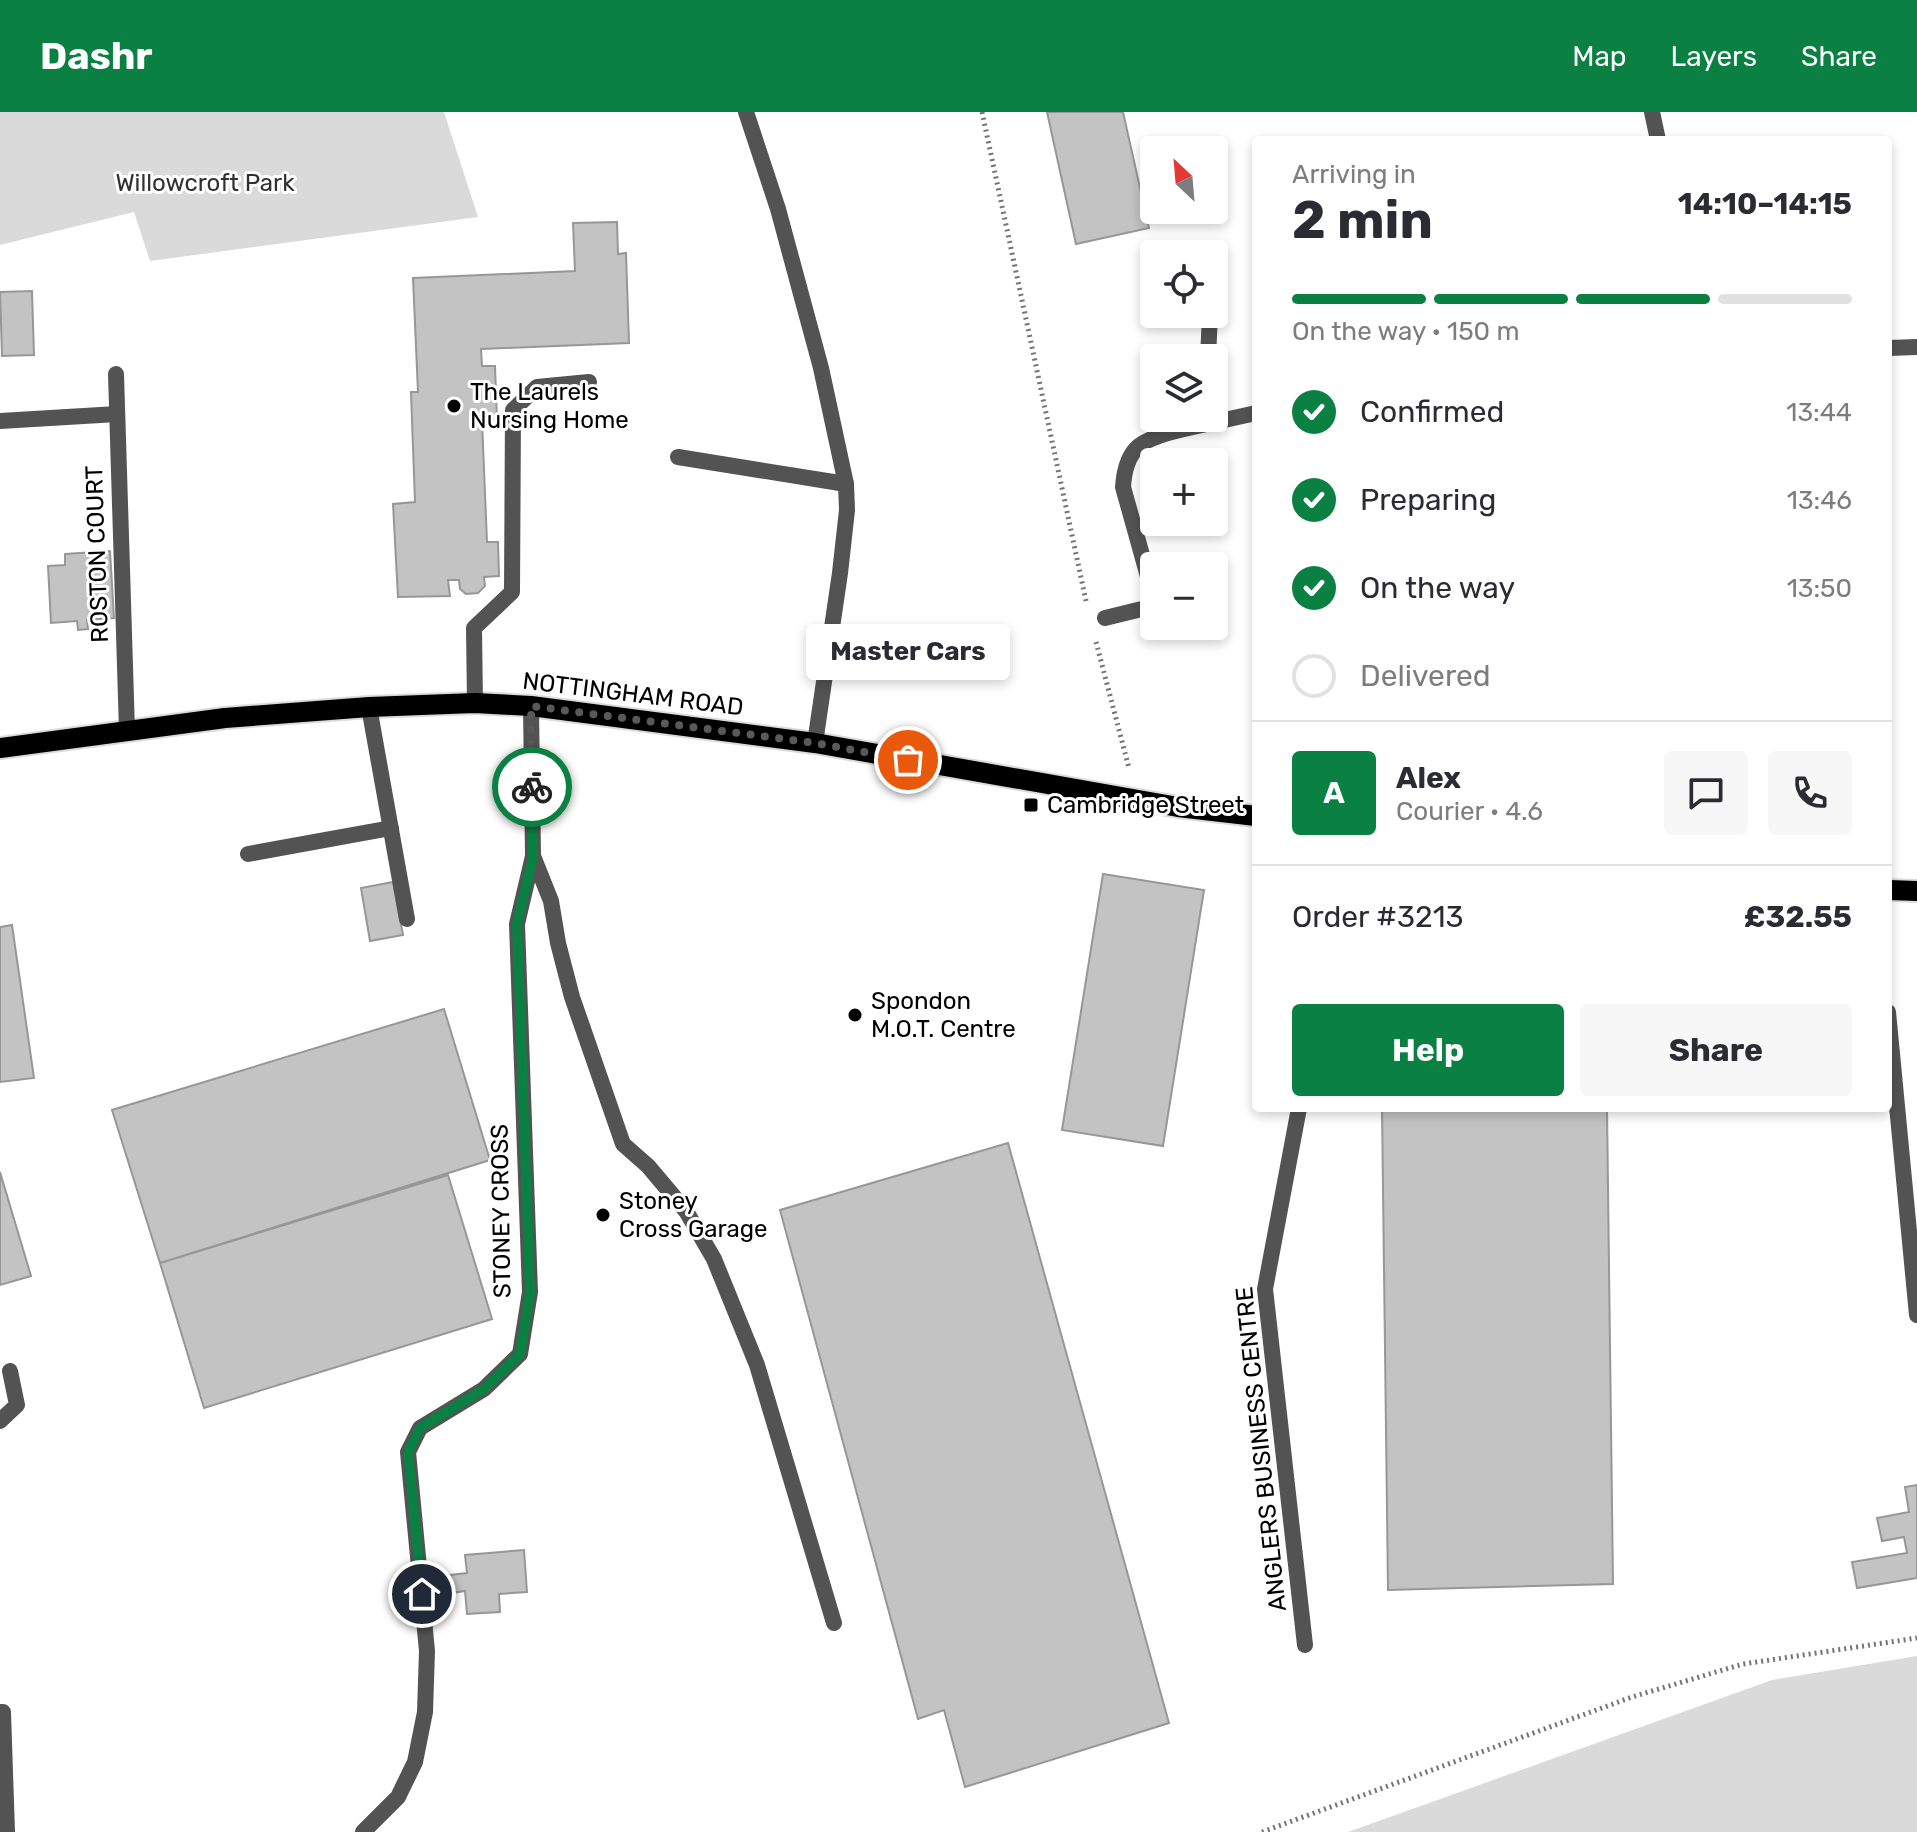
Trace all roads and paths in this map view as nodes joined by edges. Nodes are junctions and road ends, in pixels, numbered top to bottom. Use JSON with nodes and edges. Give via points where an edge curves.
{"nodes":[{"id":1,"x":746,"y":112,"type":"edge"},
{"id":2,"x":982,"y":112,"type":"edge"},
{"id":3,"x":1652,"y":112,"type":"edge"},
{"id":4,"x":1657,"y":136,"type":"edge"},
{"id":5,"x":1917,"y":347,"type":"edge"},
{"id":6,"x":1892,"y":348,"type":"edge"},
{"id":7,"x":116,"y":374,"type":"dead end"},
{"id":8,"x":589,"y":382,"type":"dead end"},
{"id":9,"x":117,"y":414,"type":"junction"},
{"id":10,"x":1252,"y":414,"type":"edge"},
{"id":11,"x":1228,"y":419,"type":"edge"},
{"id":12,"x":0,"y":421,"type":"edge"},
{"id":13,"x":1182,"y":432,"type":"edge"},
{"id":14,"x":678,"y":457,"type":"dead end"},
{"id":15,"x":846,"y":484,"type":"junction"},
{"id":16,"x":1141,"y":552,"type":"edge"},
{"id":17,"x":1140,"y":610,"type":"edge"},
{"id":18,"x":1098,"y":620,"type":"junction"},
{"id":19,"x":475,"y":703,"type":"junction"},
{"id":20,"x":531,"y":706,"type":"junction"},
{"id":21,"x":369,"y":707,"type":"junction"},
{"id":22,"x":127,"y":731,"type":"junction"},
{"id":23,"x":815,"y":743,"type":"junction"},
{"id":24,"x":0,"y":748,"type":"edge"},
{"id":25,"x":1137,"y":800,"type":"junction"},
{"id":26,"x":1252,"y":815,"type":"edge"},
{"id":27,"x":391,"y":828,"type":"junction"},
{"id":28,"x":248,"y":854,"type":"dead end"},
{"id":29,"x":533,"y":856,"type":"junction"},
{"id":30,"x":1892,"y":890,"type":"edge"},
{"id":31,"x":1917,"y":891,"type":"edge"},
{"id":32,"x":407,"y":919,"type":"dead end"},
{"id":33,"x":1892,"y":1054,"type":"edge"},
{"id":34,"x":1298,"y":1112,"type":"edge"},
{"id":35,"x":1917,"y":1315,"type":"edge"},
{"id":36,"x":10,"y":1371,"type":"dead end"},
{"id":37,"x":0,"y":1421,"type":"edge"},
{"id":38,"x":834,"y":1623,"type":"dead end"},
{"id":39,"x":1917,"y":1638,"type":"edge"},
{"id":40,"x":1305,"y":1645,"type":"dead end"},
{"id":41,"x":0,"y":1712,"type":"edge"},
{"id":42,"x":7,"y":1832,"type":"edge"},
{"id":43,"x":363,"y":1832,"type":"edge"},
{"id":44,"x":1262,"y":1832,"type":"edge"}],
"edges":[{"from":1,"to":15,"type":"street","via":[[821,368]]},
{"from":2,"to":18,"type":"path"},
{"from":3,"to":4,"type":"street"},
{"from":5,"to":6,"type":"street"},
{"from":7,"to":9,"type":"street","name":"ROSTON COURT"},
{"from":8,"to":19,"type":"street","via":[[537,387],[513,410],[512,592],[474,628]]},
{"from":9,"to":12,"type":"street"},
{"from":9,"to":22,"type":"street","name":"ROSTON COURT"},
{"from":10,"to":11,"type":"street"},
{"from":13,"to":16,"type":"street","via":[[1140,444],[1124,471],[1123,487]]},
{"from":14,"to":15,"type":"street"},
{"from":15,"to":23,"type":"street","via":[[840,573]]},
{"from":17,"to":18,"type":"street"},
{"from":18,"to":25,"type":"path"},
{"from":19,"to":20,"type":"main road","name":"NOTTINGHAM ROAD"},
{"from":19,"to":21,"type":"main road","name":"NOTTINGHAM ROAD"},
{"from":20,"to":23,"type":"main road","name":"NOTTINGHAM ROAD"},
{"from":20,"to":29,"type":"street","name":"STONEY CROSS"},
{"from":21,"to":22,"type":"main road","name":"NOTTINGHAM ROAD"},
{"from":21,"to":27,"type":"street"},
{"from":22,"to":24,"type":"main road","name":"NOTTINGHAM ROAD"},
{"from":23,"to":25,"type":"main road","name":"NOTTINGHAM ROAD"},
{"from":25,"to":26,"type":"main road","name":"NOTTINGHAM ROAD"},
{"from":27,"to":28,"type":"street"},
{"from":27,"to":32,"type":"street"},
{"from":29,"to":38,"type":"street","via":[[551,901],[572,997],[623,1144],[686,1211],[714,1259],[757,1365]]},
{"from":29,"to":43,"type":"street","name":"STONEY CROSS","via":[[517,924],[530,1292],[520,1354],[484,1389],[420,1428],[411,1442],[427,1651],[425,1712],[415,1762],[398,1797]]},
{"from":30,"to":31,"type":"main road"},
{"from":33,"to":35,"type":"street"},
{"from":34,"to":40,"type":"street","name":"ANGLERS BUSINESS CENTRE","via":[[1265,1289]]},
{"from":36,"to":37,"type":"street","via":[[17,1405]]},
{"from":39,"to":44,"type":"path","via":[[1743,1664],[1632,1697]]},
{"from":41,"to":42,"type":"street"}]}
